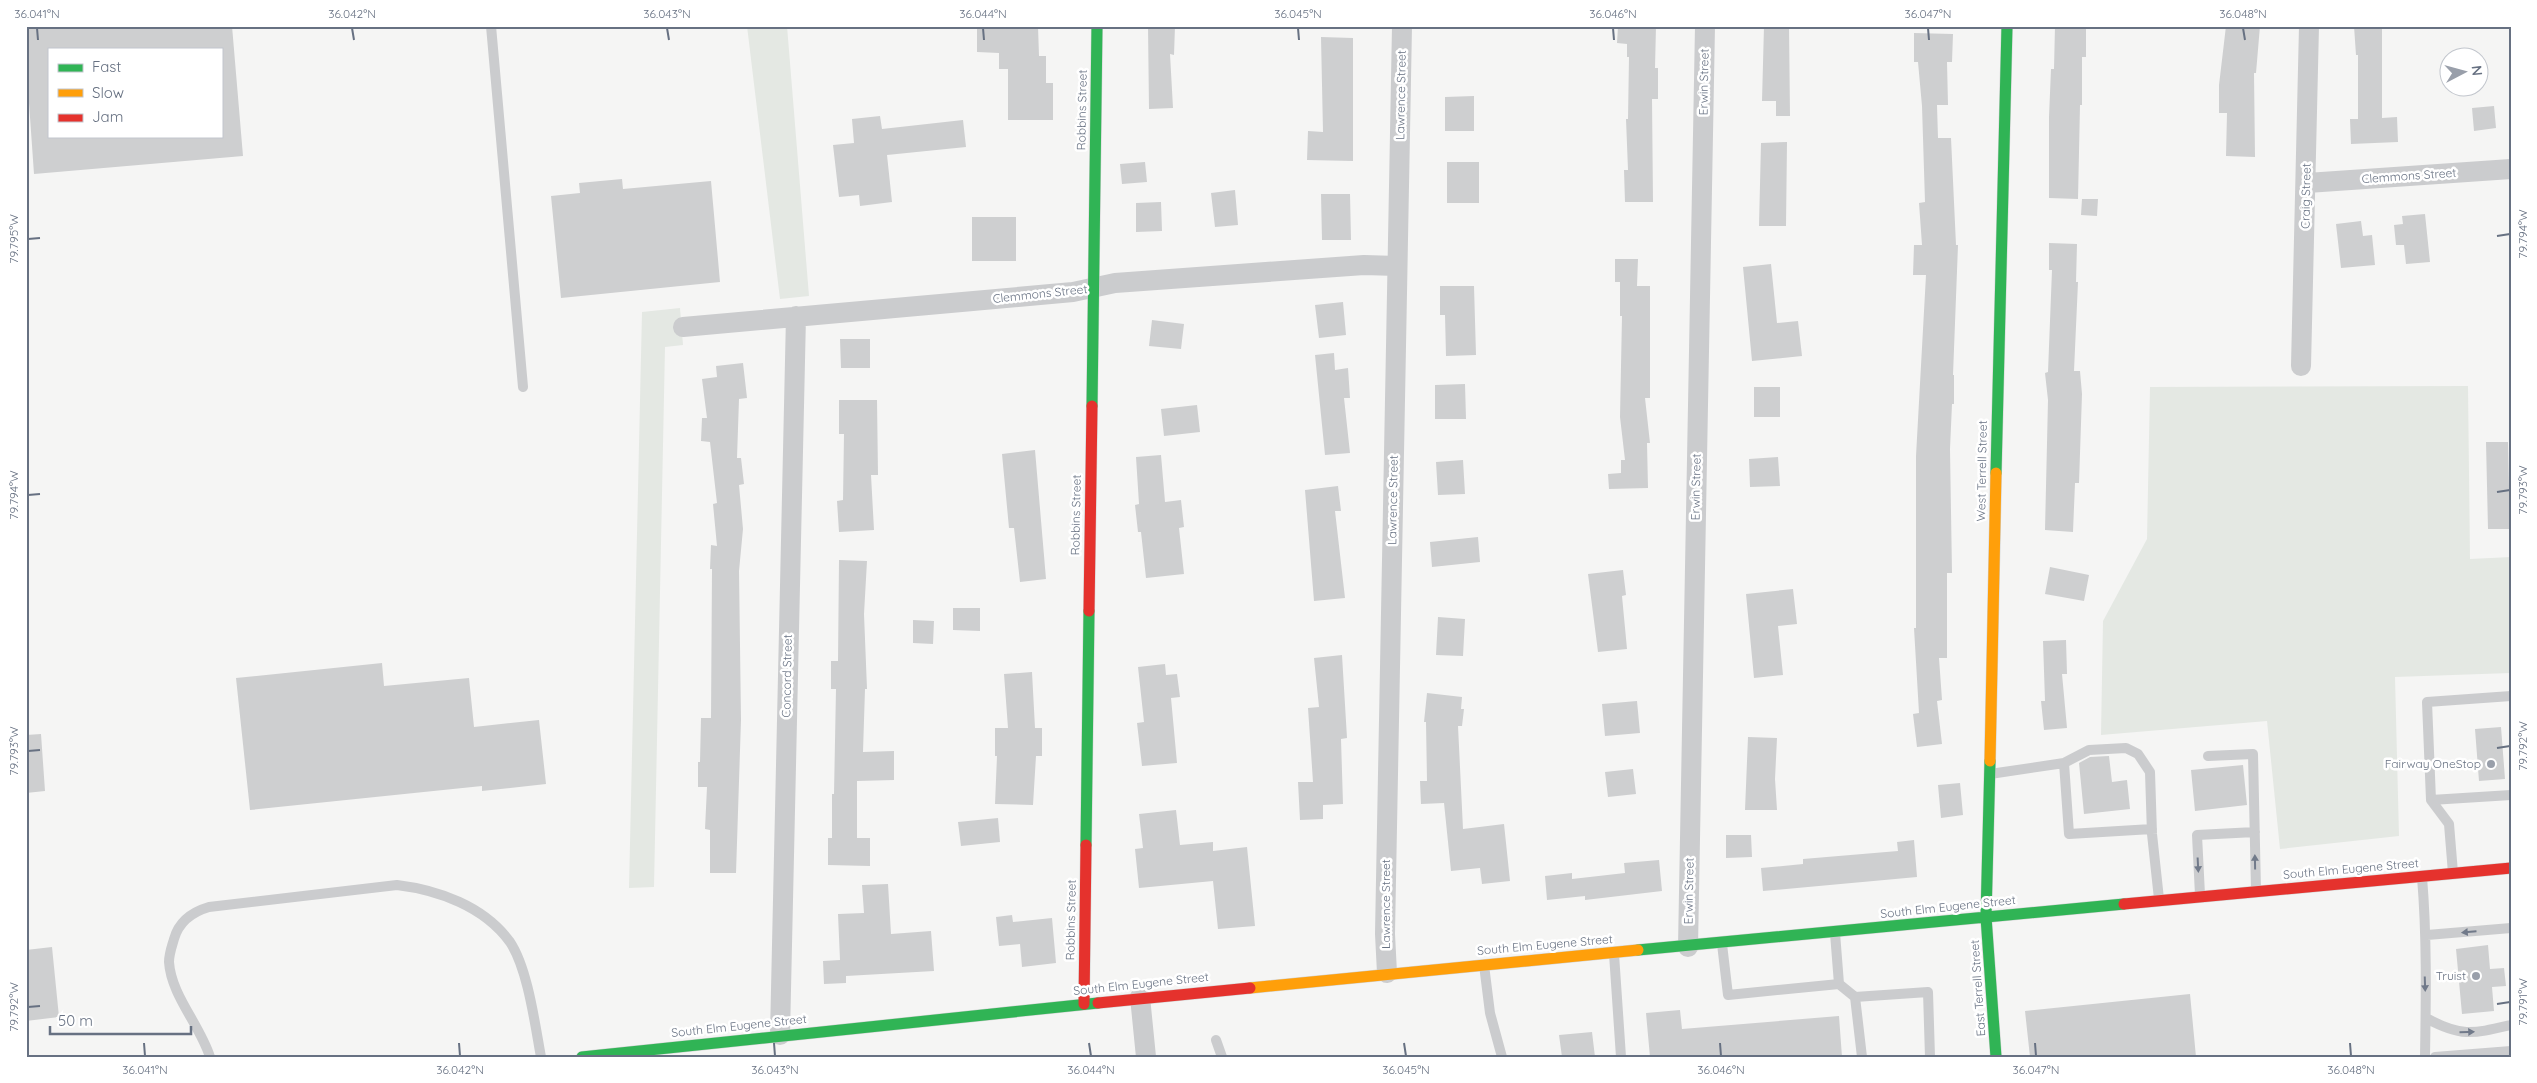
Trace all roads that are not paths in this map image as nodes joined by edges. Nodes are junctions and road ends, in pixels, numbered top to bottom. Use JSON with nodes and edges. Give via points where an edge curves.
{"nodes":[{"id":1,"x":491,"y":26,"type":"edge"},
{"id":2,"x":1098,"y":26,"type":"edge"},
{"id":3,"x":1402,"y":26,"type":"edge"},
{"id":4,"x":1705,"y":26,"type":"edge"},
{"id":5,"x":2007,"y":26,"type":"edge"},
{"id":6,"x":2309,"y":26,"type":"edge"},
{"id":7,"x":2511,"y":169,"type":"edge"},
{"id":8,"x":2307,"y":182,"type":"junction"},
{"id":9,"x":1398,"y":266,"type":"junction"},
{"id":10,"x":1093,"y":288,"type":"junction"},
{"id":11,"x":796,"y":316,"type":"junction"},
{"id":12,"x":683,"y":327,"type":"dead end"},
{"id":13,"x":2301,"y":366,"type":"dead end"},
{"id":14,"x":523,"y":387,"type":"dead end"},
{"id":15,"x":2511,"y":696,"type":"edge"},
{"id":16,"x":2208,"y":756,"type":"dead end"},
{"id":17,"x":2064,"y":764,"type":"junction"},
{"id":18,"x":1989,"y":774,"type":"junction"},
{"id":19,"x":2511,"y":795,"type":"edge"},
{"id":20,"x":2431,"y":800,"type":"junction"},
{"id":21,"x":2152,"y":829,"type":"junction"},
{"id":22,"x":2255,"y":832,"type":"junction"},
{"id":23,"x":2511,"y":868,"type":"edge"},
{"id":24,"x":2453,"y":873,"type":"junction"},
{"id":25,"x":2422,"y":876,"type":"junction"},
{"id":26,"x":2256,"y":892,"type":"junction"},
{"id":27,"x":2200,"y":896,"type":"junction"},
{"id":28,"x":2159,"y":901,"type":"junction"},
{"id":29,"x":1986,"y":917,"type":"junction"},
{"id":30,"x":2511,"y":928,"type":"edge"},
{"id":31,"x":1835,"y":932,"type":"junction"},
{"id":32,"x":2427,"y":936,"type":"junction"},
{"id":33,"x":1722,"y":943,"type":"junction"},
{"id":34,"x":1688,"y":947,"type":"junction"},
{"id":35,"x":1614,"y":953,"type":"junction"},
{"id":36,"x":1484,"y":964,"type":"junction"},
{"id":37,"x":1387,"y":973,"type":"junction"},
{"id":38,"x":1839,"y":984,"type":"junction"},
{"id":39,"x":1140,"y":997,"type":"junction"},
{"id":40,"x":1855,"y":997,"type":"junction"},
{"id":41,"x":1084,"y":1004,"type":"junction"},
{"id":42,"x":2426,"y":1018,"type":"junction"},
{"id":43,"x":2511,"y":1025,"type":"edge"},
{"id":44,"x":780,"y":1035,"type":"junction"},
{"id":45,"x":1216,"y":1040,"type":"dead end"},
{"id":46,"x":2511,"y":1051,"type":"edge"},
{"id":47,"x":210,"y":1057,"type":"edge"},
{"id":48,"x":541,"y":1057,"type":"edge"},
{"id":49,"x":582,"y":1057,"type":"edge"},
{"id":50,"x":1146,"y":1057,"type":"edge"},
{"id":51,"x":1222,"y":1057,"type":"edge"},
{"id":52,"x":1502,"y":1057,"type":"edge"},
{"id":53,"x":1621,"y":1057,"type":"edge"},
{"id":54,"x":1862,"y":1057,"type":"edge"},
{"id":55,"x":1930,"y":1057,"type":"edge"},
{"id":56,"x":1996,"y":1057,"type":"edge"},
{"id":57,"x":2425,"y":1057,"type":"edge"},
{"id":58,"x":2435,"y":1057,"type":"edge"}],
"edges":[{"from":1,"to":14,"type":"lane"},
{"from":2,"to":10,"type":"street","name":"Robbins Street"},
{"from":3,"to":9,"type":"street","name":"Lawrence Street"},
{"from":4,"to":34,"type":"street","name":"Erwin Street"},
{"from":5,"to":18,"type":"street","name":"West Terrell Street"},
{"from":6,"to":8,"type":"street","name":"Craig Street"},
{"from":7,"to":8,"type":"street","name":"Clemmons Street"},
{"from":8,"to":13,"type":"street","name":"Craig Street"},
{"from":9,"to":10,"type":"street","name":"Clemmons Street","via":[[1304,269],[1115,283]]},
{"from":9,"to":37,"type":"street","name":"Lawrence Street","via":[[1385,934]]},
{"from":10,"to":11,"type":"street","name":"Clemmons Street"},
{"from":10,"to":41,"type":"street","name":"Robbins Street"},
{"from":11,"to":12,"type":"street","name":"Clemmons Street"},
{"from":11,"to":44,"type":"street","name":"Concord Street"},
{"from":15,"to":20,"type":"lane","via":[[2427,702]]},
{"from":16,"to":22,"type":"lane","via":[[2253,754]]},
{"from":17,"to":18,"type":"lane"},
{"from":17,"to":21,"type":"lane","via":[[2069,834]]},
{"from":17,"to":21,"type":"lane","via":[[2089,750],[2126,748],[2138,754],[2150,772]]},
{"from":18,"to":29,"type":"street","name":"West Terrell Street"},
{"from":19,"to":20,"type":"lane"},
{"from":20,"to":24,"type":"lane","via":[[2449,824]]},
{"from":21,"to":28,"type":"lane"},
{"from":26,"to":22,"type":"lane","one_way":true},
{"from":22,"to":27,"type":"lane","one_way":true,"via":[[2197,835]]},
{"from":23,"to":24,"type":"street","name":"South Elm Eugene Street"},
{"from":24,"to":25,"type":"street","name":"South Elm Eugene Street"},
{"from":25,"to":26,"type":"street","name":"South Elm Eugene Street"},
{"from":25,"to":32,"type":"lane"},
{"from":26,"to":27,"type":"street","name":"South Elm Eugene Street"},
{"from":27,"to":28,"type":"street","name":"South Elm Eugene Street"},
{"from":28,"to":29,"type":"street","name":"South Elm Eugene Street"},
{"from":29,"to":31,"type":"street","name":"South Elm Eugene Street"},
{"from":29,"to":56,"type":"street","name":"East Terrell Street"},
{"from":30,"to":32,"type":"lane","one_way":true},
{"from":31,"to":33,"type":"street","name":"South Elm Eugene Street"},
{"from":31,"to":38,"type":"lane"},
{"from":32,"to":42,"type":"lane","one_way":true,"via":[[2424,960]]},
{"from":33,"to":34,"type":"street","name":"South Elm Eugene Street"},
{"from":33,"to":38,"type":"lane","via":[[1728,994]]},
{"from":34,"to":35,"type":"street","name":"South Elm Eugene Street"},
{"from":35,"to":36,"type":"street","name":"South Elm Eugene Street"},
{"from":35,"to":53,"type":"lane"},
{"from":36,"to":37,"type":"street","name":"South Elm Eugene Street"},
{"from":36,"to":52,"type":"lane","via":[[1490,1013]]},
{"from":37,"to":39,"type":"street","name":"South Elm Eugene Street"},
{"from":38,"to":40,"type":"lane"},
{"from":39,"to":41,"type":"street","name":"South Elm Eugene Street"},
{"from":39,"to":50,"type":"street"},
{"from":40,"to":54,"type":"lane"},
{"from":40,"to":55,"type":"lane","via":[[1928,992]]},
{"from":41,"to":44,"type":"street","name":"South Elm Eugene Street"},
{"from":42,"to":43,"type":"lane","one_way":true,"via":[[2453,1032],[2468,1033]]},
{"from":42,"to":57,"type":"lane"},
{"from":44,"to":49,"type":"street","name":"South Elm Eugene Street"},
{"from":45,"to":51,"type":"lane"},
{"from":46,"to":58,"type":"lane"},
{"from":47,"to":48,"type":"lane","via":[[171,976],[169,959],[177,929],[186,918],[209,908],[397,885],[422,888],[461,902],[488,920],[510,943],[526,983]]}]}
